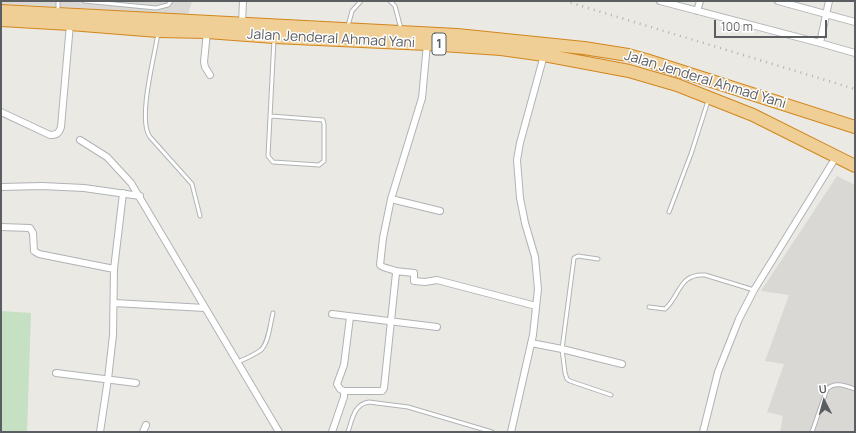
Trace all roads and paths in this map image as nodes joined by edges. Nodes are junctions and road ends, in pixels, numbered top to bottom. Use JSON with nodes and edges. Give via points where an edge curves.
{"nodes":[{"id":1,"x":58,"y":1,"type":"edge"},
{"id":2,"x":84,"y":1,"type":"edge"},
{"id":3,"x":171,"y":1,"type":"edge"},
{"id":4,"x":243,"y":1,"type":"edge"},
{"id":5,"x":361,"y":1,"type":"edge"},
{"id":6,"x":390,"y":1,"type":"edge"},
{"id":7,"x":660,"y":1,"type":"edge"},
{"id":8,"x":700,"y":1,"type":"edge"},
{"id":9,"x":778,"y":1,"type":"edge"},
{"id":10,"x":829,"y":1,"type":"edge"},
{"id":11,"x":1,"y":11,"type":"edge"},
{"id":12,"x":697,"y":11,"type":"junction"},
{"id":13,"x":826,"y":14,"type":"junction"},
{"id":14,"x":57,"y":19,"type":"junction"},
{"id":15,"x":1,"y":20,"type":"edge"},
{"id":16,"x":855,"y":22,"type":"edge"},
{"id":17,"x":70,"y":24,"type":"junction"},
{"id":18,"x":242,"y":24,"type":"junction"},
{"id":19,"x":347,"y":30,"type":"junction"},
{"id":20,"x":158,"y":31,"type":"junction"},
{"id":21,"x":275,"y":31,"type":"junction"},
{"id":22,"x":207,"y":32,"type":"junction"},
{"id":23,"x":402,"y":32,"type":"junction"},
{"id":24,"x":820,"y":42,"type":"junction"},
{"id":25,"x":427,"y":44,"type":"junction"},
{"id":26,"x":855,"y":53,"type":"edge"},
{"id":27,"x":544,"y":55,"type":"junction"},
{"id":28,"x":210,"y":75,"type":"dead end"},
{"id":29,"x":709,"y":97,"type":"junction"},
{"id":30,"x":1,"y":112,"type":"edge"},
{"id":31,"x":271,"y":116,"type":"junction"},
{"id":32,"x":855,"y":127,"type":"edge"},
{"id":33,"x":80,"y":140,"type":"dead end"},
{"id":34,"x":836,"y":157,"type":"junction"},
{"id":35,"x":855,"y":166,"type":"edge"},
{"id":36,"x":1,"y":187,"type":"edge"},
{"id":37,"x":123,"y":193,"type":"junction"},
{"id":38,"x":140,"y":196,"type":"junction"},
{"id":39,"x":391,"y":199,"type":"junction"},
{"id":40,"x":440,"y":211,"type":"dead end"},
{"id":41,"x":669,"y":212,"type":"dead end"},
{"id":42,"x":200,"y":216,"type":"dead end"},
{"id":43,"x":1,"y":227,"type":"edge"},
{"id":44,"x":598,"y":259,"type":"dead end"},
{"id":45,"x":114,"y":269,"type":"junction"},
{"id":46,"x":395,"y":271,"type":"junction"},
{"id":47,"x":754,"y":290,"type":"junction"},
{"id":48,"x":114,"y":303,"type":"junction"},
{"id":49,"x":536,"y":306,"type":"junction"},
{"id":50,"x":649,"y":307,"type":"dead end"},
{"id":51,"x":205,"y":308,"type":"junction"},
{"id":52,"x":272,"y":313,"type":"dead end"},
{"id":53,"x":332,"y":314,"type":"dead end"},
{"id":54,"x":350,"y":317,"type":"junction"},
{"id":55,"x":392,"y":322,"type":"junction"},
{"id":56,"x":437,"y":327,"type":"dead end"},
{"id":57,"x":531,"y":343,"type":"junction"},
{"id":58,"x":562,"y":349,"type":"junction"},
{"id":59,"x":238,"y":362,"type":"junction"},
{"id":60,"x":622,"y":364,"type":"dead end"},
{"id":61,"x":56,"y":373,"type":"dead end"},
{"id":62,"x":108,"y":379,"type":"junction"},
{"id":63,"x":136,"y":383,"type":"dead end"},
{"id":64,"x":855,"y":389,"type":"edge"},
{"id":65,"x":344,"y":391,"type":"junction"},
{"id":66,"x":611,"y":395,"type":"dead end"},
{"id":67,"x":146,"y":425,"type":"dead end"},
{"id":68,"x":100,"y":432,"type":"edge"},
{"id":69,"x":143,"y":432,"type":"edge"},
{"id":70,"x":279,"y":432,"type":"edge"},
{"id":71,"x":332,"y":432,"type":"edge"},
{"id":72,"x":348,"y":432,"type":"edge"},
{"id":73,"x":492,"y":432,"type":"edge"},
{"id":74,"x":511,"y":432,"type":"edge"},
{"id":75,"x":704,"y":432,"type":"edge"},
{"id":76,"x":812,"y":432,"type":"edge"}],
"edges":[{"from":1,"to":14,"type":"lane"},
{"from":2,"to":3,"type":"lane","via":[[156,8],[168,5]]},
{"from":4,"to":18,"type":"street"},
{"from":5,"to":19,"type":"lane","via":[[352,10]]},
{"from":6,"to":23,"type":"lane","via":[[395,6]]},
{"from":7,"to":12,"type":"street"},
{"from":8,"to":12,"type":"street"},
{"from":9,"to":13,"type":"street"},
{"from":10,"to":13,"type":"street"},
{"from":11,"to":14,"type":"highway","name":"Jalan Jenderal Ahmad Yani","number":"1"},
{"from":12,"to":24,"type":"street"},
{"from":13,"to":16,"type":"street"},
{"from":13,"to":24,"type":"street"},
{"from":14,"to":15,"type":"highway","name":"Jalan Jenderal Ahmad Yani","number":"1"},
{"from":14,"to":17,"type":"highway","name":"Jalan Jenderal Ahmad Yani","number":"1"},
{"from":14,"to":18,"type":"highway","name":"Jalan Jenderal Ahmad Yani","number":"1"},
{"from":17,"to":20,"type":"highway","name":"Jalan Jenderal Ahmad Yani","number":"1"},
{"from":17,"to":30,"type":"street","via":[[62,127],[58,134],[50,135]]},
{"from":18,"to":21,"type":"highway","name":"Jalan Jenderal Ahmad Yani","number":"1"},
{"from":19,"to":21,"type":"highway","name":"Jalan Jenderal Ahmad Yani","number":"1"},
{"from":19,"to":23,"type":"highway","name":"Jalan Jenderal Ahmad Yani","number":"1"},
{"from":20,"to":22,"type":"highway","name":"Jalan Jenderal Ahmad Yani","number":"1"},
{"from":20,"to":42,"type":"lane","via":[[145,100],[147,132],[192,184]]},
{"from":21,"to":22,"type":"highway","name":"Jalan Jenderal Ahmad Yani","number":"1"},
{"from":21,"to":25,"type":"highway","name":"Jalan Jenderal Ahmad Yani","number":"1"},
{"from":21,"to":31,"type":"lane"},
{"from":22,"to":28,"type":"street","via":[[204,62]]},
{"from":23,"to":32,"type":"highway","name":"Jalan Jenderal Ahmad Yani","number":"1","via":[[530,42],[628,55]]},
{"from":24,"to":26,"type":"street"},
{"from":25,"to":27,"type":"highway","name":"Jalan Jenderal Ahmad Yani","number":"1"},
{"from":25,"to":39,"type":"street","via":[[422,98]]},
{"from":27,"to":29,"type":"highway","name":"Jalan Jenderal Ahmad Yani","number":"1","via":[[630,71],[677,84]]},
{"from":27,"to":49,"type":"street","via":[[517,160],[520,198],[535,257],[538,289]]},
{"from":29,"to":34,"type":"highway","name":"Jalan Jenderal Ahmad Yani","number":"1","via":[[765,120]]},
{"from":29,"to":41,"type":"lane"},
{"from":31,"to":31,"type":"lane","via":[[268,156],[270,160],[319,165],[324,162],[323,120]]},
{"from":33,"to":38,"type":"street","via":[[114,163]]},
{"from":34,"to":35,"type":"highway","name":"Jalan Jenderal Ahmad Yani","number":"1"},
{"from":34,"to":47,"type":"street"},
{"from":36,"to":37,"type":"street","via":[[84,188]]},
{"from":37,"to":38,"type":"street"},
{"from":37,"to":45,"type":"street"},
{"from":38,"to":51,"type":"street"},
{"from":39,"to":40,"type":"street"},
{"from":39,"to":46,"type":"street","via":[[380,265]]},
{"from":43,"to":45,"type":"street","via":[[30,228],[33,233],[34,251],[39,254]]},
{"from":44,"to":58,"type":"lane","via":[[578,256],[574,258]]},
{"from":45,"to":48,"type":"street"},
{"from":46,"to":49,"type":"street","via":[[414,273],[414,282],[437,280]]},
{"from":46,"to":55,"type":"street"},
{"from":47,"to":50,"type":"lane","via":[[699,275],[682,283],[665,309]]},
{"from":47,"to":75,"type":"street","via":[[738,319],[718,372]]},
{"from":48,"to":51,"type":"street"},
{"from":48,"to":62,"type":"street"},
{"from":49,"to":57,"type":"street"},
{"from":51,"to":59,"type":"street"},
{"from":52,"to":59,"type":"lane","via":[[264,347]]},
{"from":53,"to":54,"type":"street"},
{"from":54,"to":55,"type":"street"},
{"from":54,"to":65,"type":"street","via":[[344,365],[338,384]]},
{"from":55,"to":56,"type":"street"},
{"from":55,"to":65,"type":"street","via":[[382,391]]},
{"from":57,"to":58,"type":"street"},
{"from":57,"to":74,"type":"street"},
{"from":58,"to":60,"type":"street"},
{"from":58,"to":66,"type":"lane","via":[[567,379]]},
{"from":59,"to":70,"type":"street"},
{"from":61,"to":62,"type":"street"},
{"from":62,"to":63,"type":"street"},
{"from":62,"to":68,"type":"street"},
{"from":64,"to":76,"type":"lane","via":[[837,384],[830,386]]},
{"from":65,"to":71,"type":"street"},
{"from":67,"to":69,"type":"street"},
{"from":72,"to":73,"type":"lane","via":[[355,412],[359,406],[368,402],[408,407]]}]}
